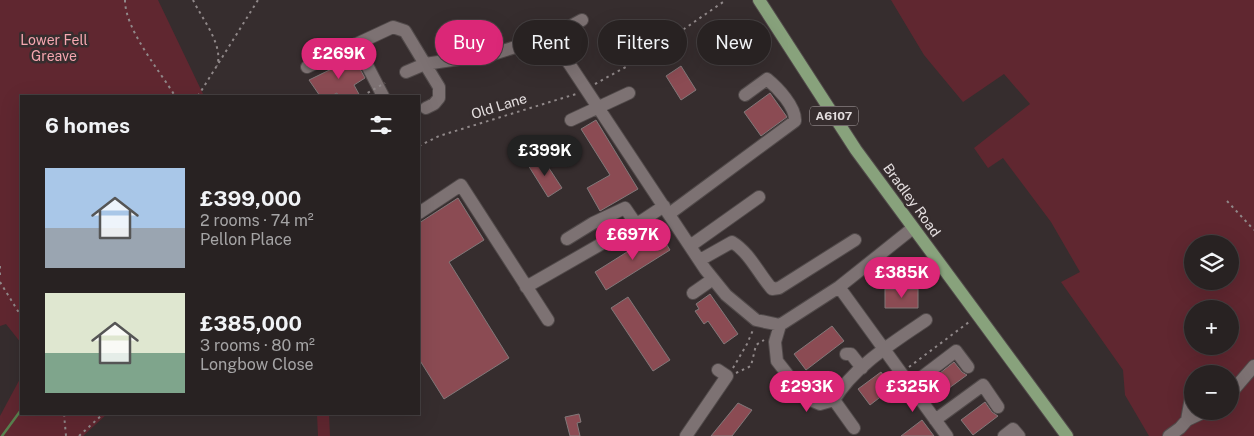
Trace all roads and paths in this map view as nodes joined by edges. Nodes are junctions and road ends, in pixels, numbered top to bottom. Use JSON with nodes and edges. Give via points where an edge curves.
{"nodes":[{"id":1,"x":124,"y":0,"type":"edge"},
{"id":2,"x":193,"y":0,"type":"edge"},
{"id":3,"x":258,"y":0,"type":"edge"},
{"id":4,"x":726,"y":0,"type":"edge"},
{"id":5,"x":759,"y":0,"type":"edge"},
{"id":6,"x":356,"y":44,"type":"junction"},
{"id":7,"x":513,"y":48,"type":"edge"},
{"id":8,"x":313,"y":62,"type":"dead end"},
{"id":9,"x":425,"y":64,"type":"junction"},
{"id":10,"x":572,"y":65,"type":"edge"},
{"id":11,"x":216,"y":68,"type":"junction"},
{"id":12,"x":406,"y":72,"type":"dead end"},
{"id":13,"x":386,"y":83,"type":"dead end"},
{"id":14,"x":586,"y":89,"type":"junction"},
{"id":15,"x":629,"y":94,"type":"dead end"},
{"id":16,"x":174,"y":95,"type":"edge"},
{"id":17,"x":199,"y":95,"type":"edge"},
{"id":18,"x":364,"y":95,"type":"edge"},
{"id":19,"x":382,"y":95,"type":"edge"},
{"id":20,"x":745,"y":95,"type":"dead end"},
{"id":21,"x":598,"y":107,"type":"junction"},
{"id":22,"x":426,"y":108,"type":"dead end"},
{"id":23,"x":571,"y":120,"type":"dead end"},
{"id":24,"x":420,"y":146,"type":"edge"},
{"id":25,"x":759,"y":197,"type":"dead end"},
{"id":26,"x":1227,"y":202,"type":"dead end"},
{"id":27,"x":666,"y":210,"type":"junction"},
{"id":28,"x":420,"y":212,"type":"edge"},
{"id":29,"x":636,"y":224,"type":"junction"},
{"id":30,"x":914,"y":228,"type":"junction"},
{"id":31,"x":1254,"y":230,"type":"edge"},
{"id":32,"x":566,"y":239,"type":"dead end"},
{"id":33,"x":855,"y":240,"type":"dead end"},
{"id":34,"x":690,"y":246,"type":"junction"},
{"id":35,"x":700,"y":260,"type":"junction"},
{"id":36,"x":0,"y":266,"type":"edge"},
{"id":37,"x":0,"y":276,"type":"edge"},
{"id":38,"x":713,"y":279,"type":"junction"},
{"id":39,"x":0,"y":282,"type":"edge"},
{"id":40,"x":526,"y":286,"type":"junction"},
{"id":41,"x":839,"y":287,"type":"junction"},
{"id":42,"x":693,"y":293,"type":"dead end"},
{"id":43,"x":20,"y":314,"type":"edge"},
{"id":44,"x":978,"y":314,"type":"junction"},
{"id":45,"x":548,"y":320,"type":"dead end"},
{"id":46,"x":756,"y":320,"type":"junction"},
{"id":47,"x":926,"y":320,"type":"dead end"},
{"id":48,"x":779,"y":327,"type":"junction"},
{"id":49,"x":884,"y":350,"type":"junction"},
{"id":50,"x":846,"y":354,"type":"dead end"},
{"id":51,"x":864,"y":366,"type":"junction"},
{"id":52,"x":968,"y":366,"type":"dead end"},
{"id":53,"x":1254,"y":366,"type":"edge"},
{"id":54,"x":723,"y":373,"type":"junction"},
{"id":55,"x":901,"y":373,"type":"junction"},
{"id":56,"x":1239,"y":384,"type":"edge"},
{"id":57,"x":910,"y":386,"type":"junction"},
{"id":58,"x":834,"y":400,"type":"junction"},
{"id":59,"x":998,"y":407,"type":"dead end"},
{"id":60,"x":64,"y":415,"type":"edge"},
{"id":61,"x":102,"y":415,"type":"edge"},
{"id":62,"x":935,"y":420,"type":"junction"},
{"id":63,"x":1187,"y":420,"type":"edge"},
{"id":64,"x":854,"y":428,"type":"dead end"},
{"id":65,"x":66,"y":436,"type":"edge"},
{"id":66,"x":79,"y":436,"type":"edge"},
{"id":67,"x":686,"y":436,"type":"edge"},
{"id":68,"x":947,"y":436,"type":"edge"},
{"id":69,"x":1004,"y":436,"type":"edge"},
{"id":70,"x":1019,"y":436,"type":"edge"},
{"id":71,"x":1067,"y":436,"type":"edge"},
{"id":72,"x":1169,"y":436,"type":"edge"}],
"edges":[{"from":1,"to":16,"type":"path","via":[[137,35]]},
{"from":2,"to":11,"type":"path","via":[[217,43],[220,58]]},
{"from":3,"to":11,"type":"path"},
{"from":4,"to":14,"type":"path","name":"Old Lane","via":[[642,58]]},
{"from":5,"to":30,"type":"main road","name":"Bradley Road","number":"A6107","via":[[856,150]]},
{"from":6,"to":8,"type":"street"},
{"from":6,"to":9,"type":"street","via":[[393,27],[406,31]]},
{"from":6,"to":19,"type":"street"},
{"from":7,"to":9,"type":"street","via":[[494,54]]},
{"from":9,"to":12,"type":"street"},
{"from":9,"to":22,"type":"street","via":[[439,87],[440,98]]},
{"from":10,"to":14,"type":"street"},
{"from":11,"to":17,"type":"path"},
{"from":13,"to":18,"type":"path","bridge":true},
{"from":14,"to":21,"type":"street"},
{"from":14,"to":24,"type":"path","name":"Old Lane","via":[[579,94],[440,136]]},
{"from":15,"to":21,"type":"street"},
{"from":20,"to":27,"type":"street","via":[[767,79],[776,86],[790,107],[795,121]]},
{"from":21,"to":23,"type":"street"},
{"from":21,"to":27,"type":"street"},
{"from":25,"to":34,"type":"street"},
{"from":26,"to":31,"type":"path"},
{"from":27,"to":29,"type":"street"},
{"from":27,"to":34,"type":"street"},
{"from":28,"to":40,"type":"street","via":[[461,185]]},
{"from":29,"to":32,"type":"street","via":[[625,208]]},
{"from":29,"to":40,"type":"street"},
{"from":30,"to":41,"type":"street"},
{"from":30,"to":44,"type":"main road","name":"Bradley Road","number":"A6107"},
{"from":33,"to":35,"type":"street","via":[[779,288],[772,289],[760,276],[750,257],[732,242]]},
{"from":34,"to":35,"type":"street"},
{"from":35,"to":38,"type":"street"},
{"from":36,"to":37,"type":"path"},
{"from":38,"to":42,"type":"street"},
{"from":38,"to":46,"type":"street","via":[[726,295]]},
{"from":39,"to":43,"type":"path"},
{"from":40,"to":45,"type":"street"},
{"from":41,"to":48,"type":"street"},
{"from":41,"to":49,"type":"street"},
{"from":44,"to":55,"type":"path"},
{"from":44,"to":71,"type":"main road","name":"Bradley Road","number":"A6107"},
{"from":46,"to":48,"type":"street"},
{"from":46,"to":54,"type":"path","via":[[747,344]]},
{"from":47,"to":49,"type":"street"},
{"from":48,"to":54,"type":"path","via":[[756,345],[751,366]]},
{"from":48,"to":58,"type":"street","via":[[775,342],[777,362],[806,398],[820,404]]},
{"from":49,"to":51,"type":"street"},
{"from":49,"to":55,"type":"street"},
{"from":50,"to":51,"type":"street","via":[[851,354]]},
{"from":51,"to":55,"type":"street","via":[[886,366]]},
{"from":51,"to":58,"type":"street","via":[[845,382]]},
{"from":52,"to":57,"type":"street","via":[[956,351]]},
{"from":53,"to":56,"type":"street"},
{"from":54,"to":67,"type":"street"},
{"from":55,"to":57,"type":"street"},
{"from":57,"to":62,"type":"street","via":[[919,406]]},
{"from":58,"to":64,"type":"street"},
{"from":59,"to":62,"type":"street","via":[[982,385]]},
{"from":60,"to":65,"type":"path"},
{"from":61,"to":66,"type":"path"},
{"from":62,"to":68,"type":"street"},
{"from":63,"to":72,"type":"street"},
{"from":69,"to":70,"type":"street","via":[[1014,429]]}]}
